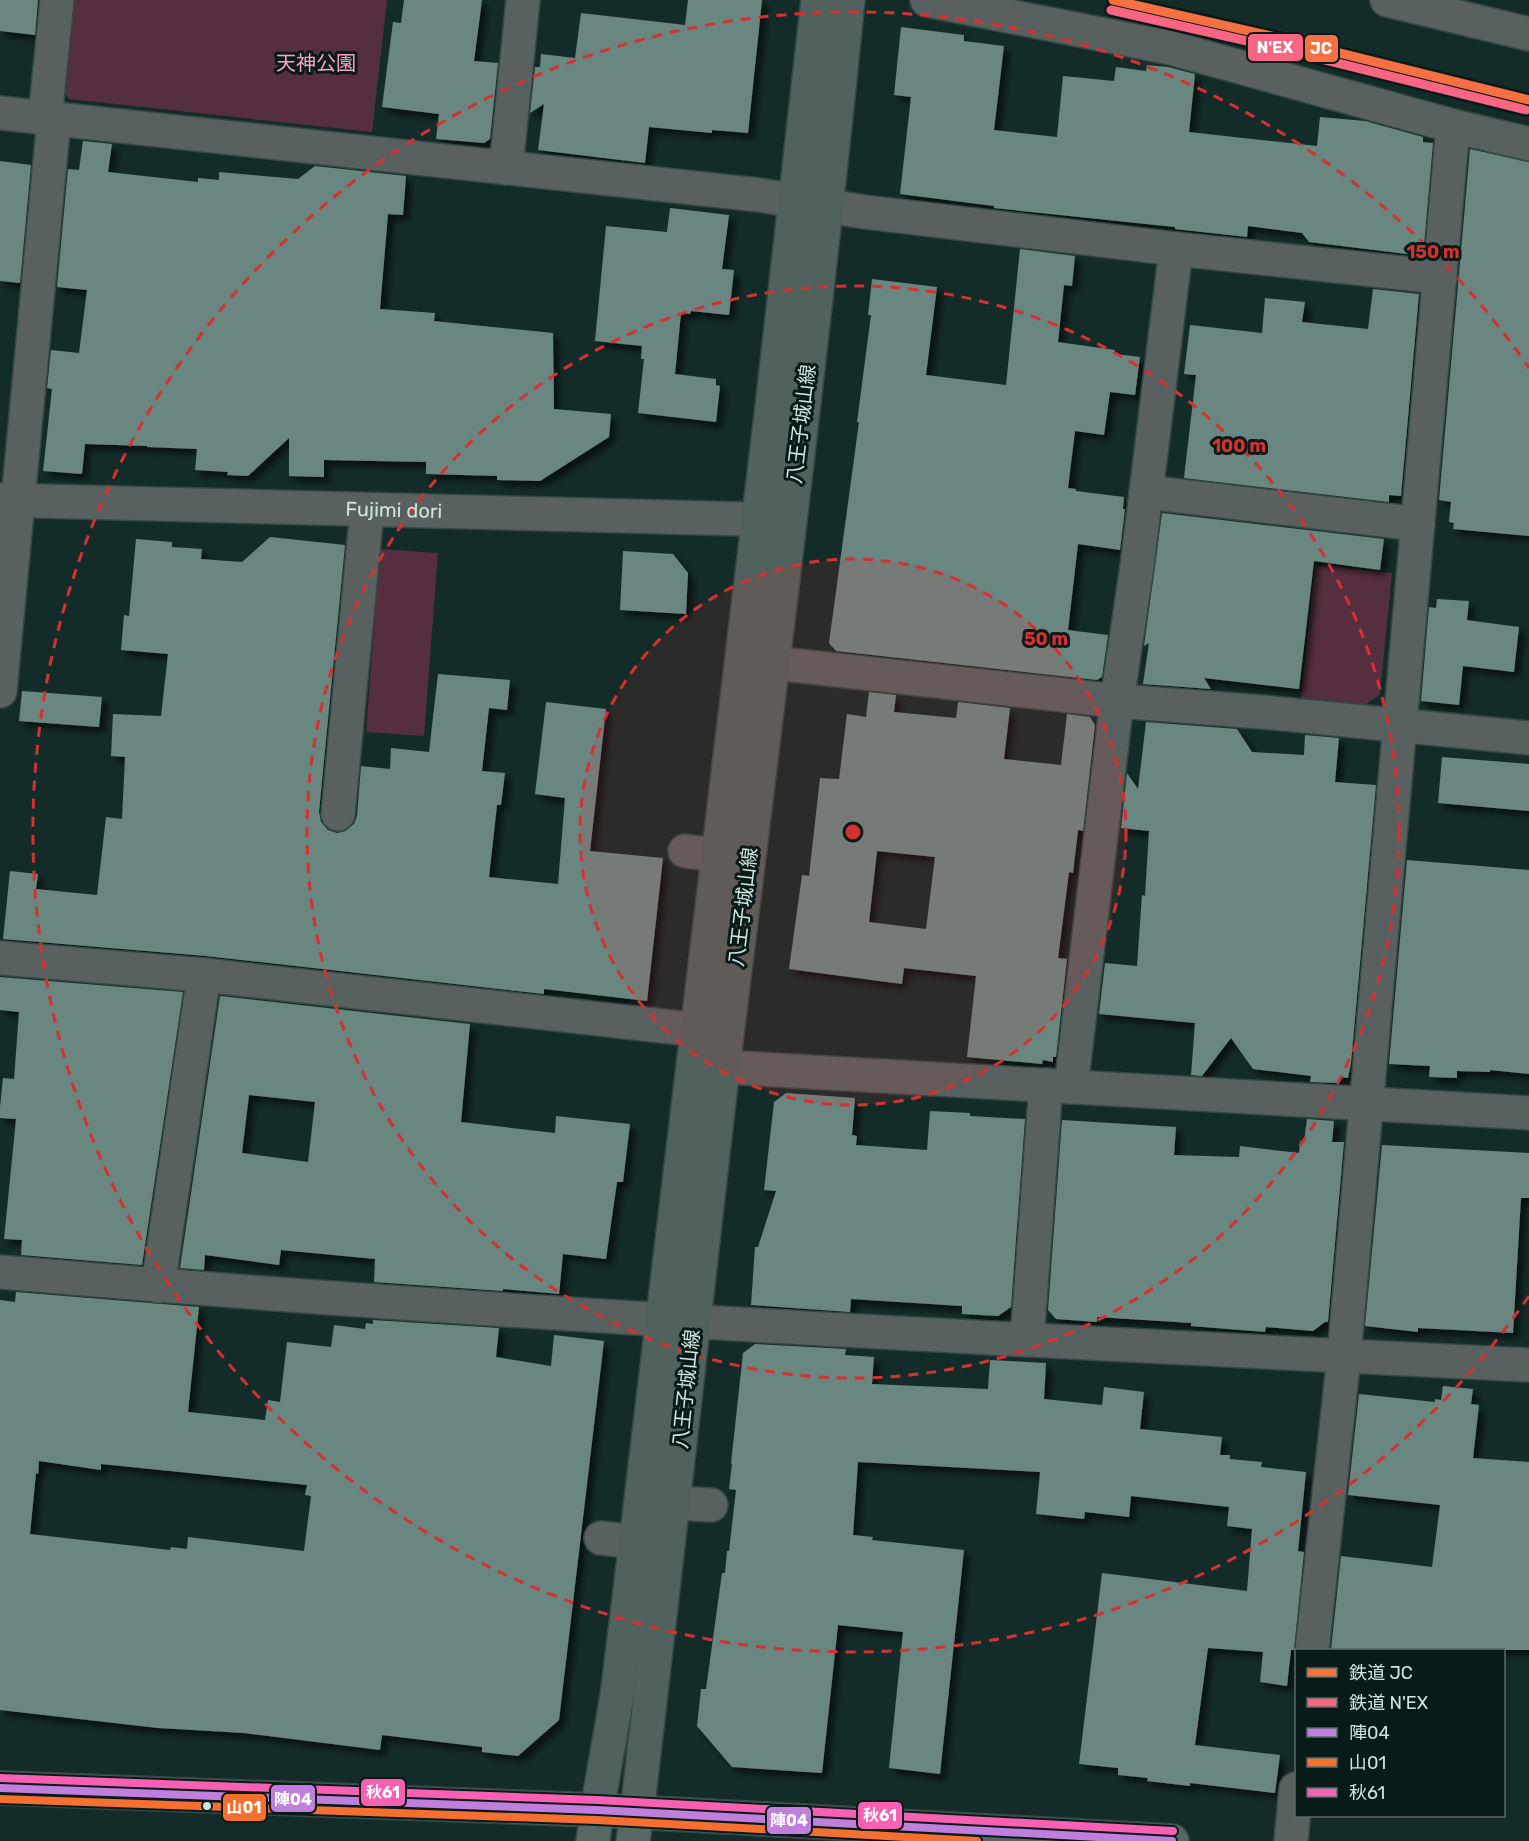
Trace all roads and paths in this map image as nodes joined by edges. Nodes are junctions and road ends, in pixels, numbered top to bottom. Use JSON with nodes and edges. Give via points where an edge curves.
{"nodes":[{"id":1,"x":57,"y":0,"type":"edge"},
{"id":2,"x":523,"y":0,"type":"edge"},
{"id":3,"x":818,"y":0,"type":"edge"},
{"id":4,"x":848,"y":0,"type":"edge"},
{"id":5,"x":927,"y":0,"type":"edge"},
{"id":6,"x":1387,"y":0,"type":"edge"},
{"id":7,"x":1529,"y":34,"type":"edge"},
{"id":8,"x":0,"y":113,"type":"edge"},
{"id":9,"x":49,"y":119,"type":"junction"},
{"id":10,"x":1453,"y":126,"type":"junction"},
{"id":11,"x":1529,"y":144,"type":"edge"},
{"id":12,"x":506,"y":168,"type":"junction"},
{"id":13,"x":795,"y":200,"type":"junction"},
{"id":14,"x":826,"y":205,"type":"junction"},
{"id":15,"x":1176,"y":249,"type":"junction"},
{"id":16,"x":1440,"y":277,"type":"junction"},
{"id":17,"x":1146,"y":492,"type":"junction"},
{"id":18,"x":9,"y":501,"type":"edge"},
{"id":19,"x":367,"y":510,"type":"junction"},
{"id":20,"x":774,"y":520,"type":"junction"},
{"id":21,"x":1418,"y":524,"type":"junction"},
{"id":22,"x":757,"y":661,"type":"junction"},
{"id":23,"x":0,"y":691,"type":"edge"},
{"id":24,"x":1117,"y":701,"type":"junction"},
{"id":25,"x":1400,"y":725,"type":"junction"},
{"id":26,"x":1529,"y":738,"type":"edge"},
{"id":27,"x":338,"y":814,"type":"dead end"},
{"id":28,"x":685,"y":851,"type":"dead end"},
{"id":29,"x":734,"y":858,"type":"junction"},
{"id":30,"x":0,"y":958,"type":"edge"},
{"id":31,"x":204,"y":975,"type":"junction"},
{"id":32,"x":698,"y":1030,"type":"junction"},
{"id":33,"x":723,"y":1067,"type":"junction"},
{"id":34,"x":1059,"y":1086,"type":"junction"},
{"id":35,"x":1366,"y":1103,"type":"junction"},
{"id":36,"x":1529,"y":1113,"type":"edge"},
{"id":37,"x":0,"y":1272,"type":"edge"},
{"id":38,"x":158,"y":1286,"type":"junction"},
{"id":39,"x":677,"y":1322,"type":"junction"},
{"id":40,"x":1027,"y":1340,"type":"junction"},
{"id":41,"x":1344,"y":1356,"type":"junction"},
{"id":42,"x":1529,"y":1365,"type":"edge"},
{"id":43,"x":674,"y":1503,"type":"junction"},
{"id":44,"x":711,"y":1505,"type":"dead end"},
{"id":45,"x":601,"y":1538,"type":"dead end"},
{"id":46,"x":636,"y":1542,"type":"junction"},
{"id":47,"x":1312,"y":1649,"type":"edge"},
{"id":48,"x":0,"y":1788,"type":"edge"},
{"id":49,"x":1295,"y":1799,"type":"edge"},
{"id":50,"x":595,"y":1826,"type":"edge"},
{"id":51,"x":635,"y":1827,"type":"edge"},
{"id":52,"x":1172,"y":1841,"type":"edge"},
{"id":53,"x":1291,"y":1841,"type":"edge"}],
"edges":[{"from":1,"to":9,"type":"street"},
{"from":2,"to":12,"type":"street"},
{"from":3,"to":13,"type":"main road","name":"八王子城山線"},
{"from":4,"to":14,"type":"main road","name":"八王子城山線"},
{"from":5,"to":10,"type":"street","via":[[1171,48]]},
{"from":6,"to":7,"type":"street"},
{"from":8,"to":9,"type":"street"},
{"from":9,"to":12,"type":"street"},
{"from":9,"to":18,"type":"street"},
{"from":10,"to":11,"type":"street"},
{"from":10,"to":16,"type":"street"},
{"from":12,"to":13,"type":"street"},
{"from":13,"to":14,"type":"street"},
{"from":13,"to":20,"type":"main road","name":"八王子城山線"},
{"from":14,"to":15,"type":"street"},
{"from":14,"to":20,"type":"main road","name":"八王子城山線"},
{"from":15,"to":16,"type":"street"},
{"from":15,"to":17,"type":"street"},
{"from":16,"to":21,"type":"street"},
{"from":17,"to":21,"type":"street"},
{"from":17,"to":24,"type":"street"},
{"from":18,"to":19,"type":"street","name":"Fujimi dori"},
{"from":18,"to":23,"type":"street"},
{"from":19,"to":20,"type":"street","name":"Fujimi dori"},
{"from":19,"to":27,"type":"street"},
{"from":20,"to":22,"type":"main road","name":"八王子城山線"},
{"from":21,"to":25,"type":"street"},
{"from":22,"to":24,"type":"street"},
{"from":22,"to":29,"type":"main road","name":"八王子城山線"},
{"from":24,"to":25,"type":"street"},
{"from":24,"to":34,"type":"street"},
{"from":25,"to":26,"type":"street"},
{"from":25,"to":35,"type":"street"},
{"from":28,"to":29,"type":"street"},
{"from":29,"to":32,"type":"main road","name":"八王子城山線"},
{"from":29,"to":33,"type":"main road","name":"八王子城山線"},
{"from":30,"to":31,"type":"street"},
{"from":31,"to":32,"type":"street"},
{"from":31,"to":38,"type":"street"},
{"from":32,"to":33,"type":"street"},
{"from":32,"to":39,"type":"main road","name":"八王子城山線"},
{"from":33,"to":34,"type":"street"},
{"from":33,"to":39,"type":"main road","name":"八王子城山線"},
{"from":34,"to":35,"type":"street"},
{"from":34,"to":40,"type":"street"},
{"from":35,"to":36,"type":"street"},
{"from":35,"to":41,"type":"street"},
{"from":37,"to":38,"type":"street"},
{"from":38,"to":39,"type":"street"},
{"from":39,"to":40,"type":"street"},
{"from":39,"to":43,"type":"main road","name":"八王子城山線"},
{"from":39,"to":46,"type":"main road","name":"八王子城山線"},
{"from":40,"to":41,"type":"street"},
{"from":41,"to":42,"type":"street"},
{"from":41,"to":47,"type":"street"},
{"from":43,"to":44,"type":"street"},
{"from":43,"to":46,"type":"street"},
{"from":43,"to":51,"type":"main road","name":"八王子城山線"},
{"from":45,"to":46,"type":"street"},
{"from":46,"to":50,"type":"main road","name":"八王子城山線","via":[[618,1696]]},
{"from":48,"to":50,"type":"highway"},
{"from":49,"to":53,"type":"street"},
{"from":50,"to":51,"type":"highway"},
{"from":51,"to":52,"type":"highway"}]}
